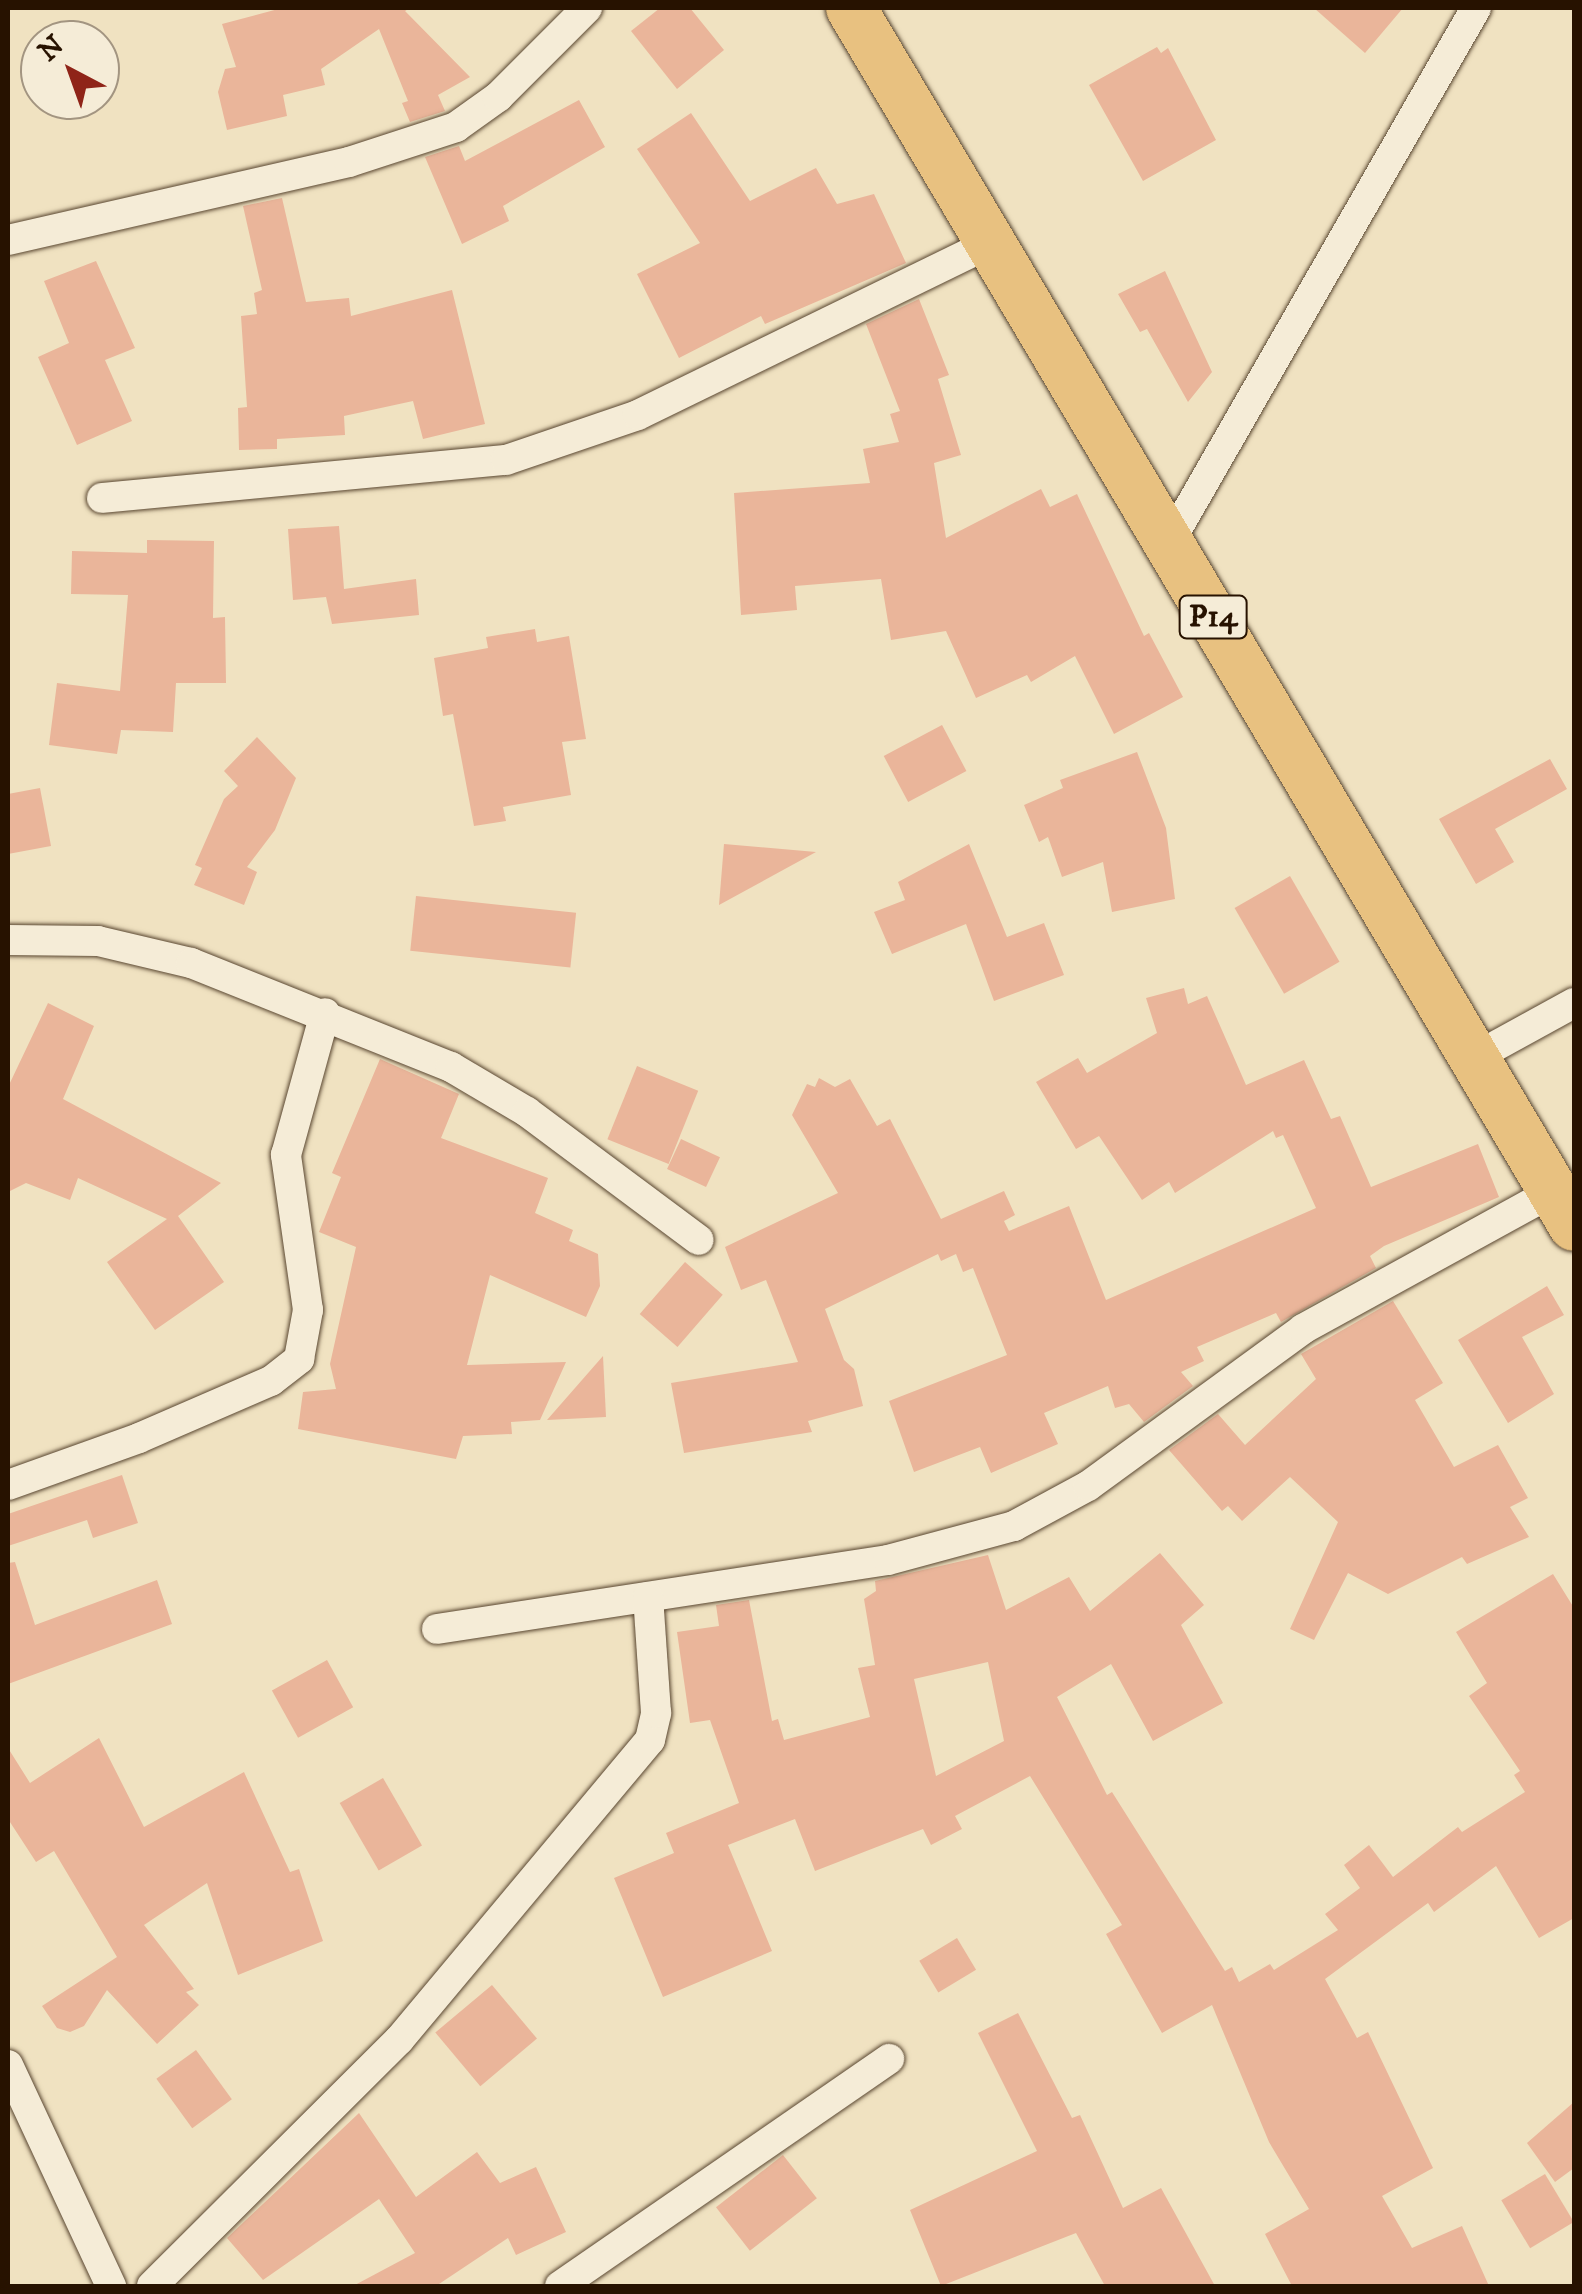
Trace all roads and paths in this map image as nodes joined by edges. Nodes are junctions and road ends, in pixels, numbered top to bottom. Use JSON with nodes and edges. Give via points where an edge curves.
{"nodes":[{"id":1,"x":587,"y":8,"type":"edge"},
{"id":2,"x":851,"y":8,"type":"edge"},
{"id":3,"x":1476,"y":8,"type":"edge"},
{"id":4,"x":8,"y":240,"type":"edge"},
{"id":5,"x":990,"y":243,"type":"junction"},
{"id":6,"x":102,"y":498,"type":"dead end"},
{"id":7,"x":1169,"y":542,"type":"junction"},
{"id":8,"x":8,"y":940,"type":"edge"},
{"id":9,"x":1574,"y":1003,"type":"edge"},
{"id":10,"x":325,"y":1014,"type":"junction"},
{"id":11,"x":1472,"y":1059,"type":"junction"},
{"id":12,"x":1564,"y":1208,"type":"edge"},
{"id":13,"x":699,"y":1240,"type":"dead end"},
{"id":14,"x":8,"y":1485,"type":"edge"},
{"id":15,"x":648,"y":1597,"type":"junction"},
{"id":16,"x":437,"y":1629,"type":"dead end"},
{"id":17,"x":889,"y":2059,"type":"dead end"},
{"id":18,"x":8,"y":2065,"type":"edge"},
{"id":19,"x":111,"y":2286,"type":"edge"},
{"id":20,"x":152,"y":2286,"type":"edge"},
{"id":21,"x":560,"y":2286,"type":"edge"}],
"edges":[{"from":1,"to":4,"type":"street","via":[[498,97],[456,127],[350,162]]},
{"from":2,"to":5,"type":"main road","number":"P14"},
{"from":3,"to":7,"type":"street"},
{"from":5,"to":6,"type":"street","via":[[638,415],[506,460]]},
{"from":5,"to":7,"type":"main road","number":"P14"},
{"from":7,"to":11,"type":"main road","number":"P14"},
{"from":8,"to":10,"type":"street","via":[[98,941],[191,963]]},
{"from":9,"to":11,"type":"street"},
{"from":10,"to":13,"type":"street","via":[[450,1067],[527,1112]]},
{"from":10,"to":14,"type":"street","via":[[286,1155],[308,1310],[299,1359],[271,1381]]},
{"from":11,"to":12,"type":"main road","number":"P14"},
{"from":12,"to":15,"type":"street","via":[[1303,1329],[1048,1510],[888,1560]]},
{"from":15,"to":16,"type":"street"},
{"from":15,"to":20,"type":"street","via":[[656,1713],[650,1740],[400,2040]]},
{"from":17,"to":21,"type":"street"},
{"from":18,"to":19,"type":"street"}]}
